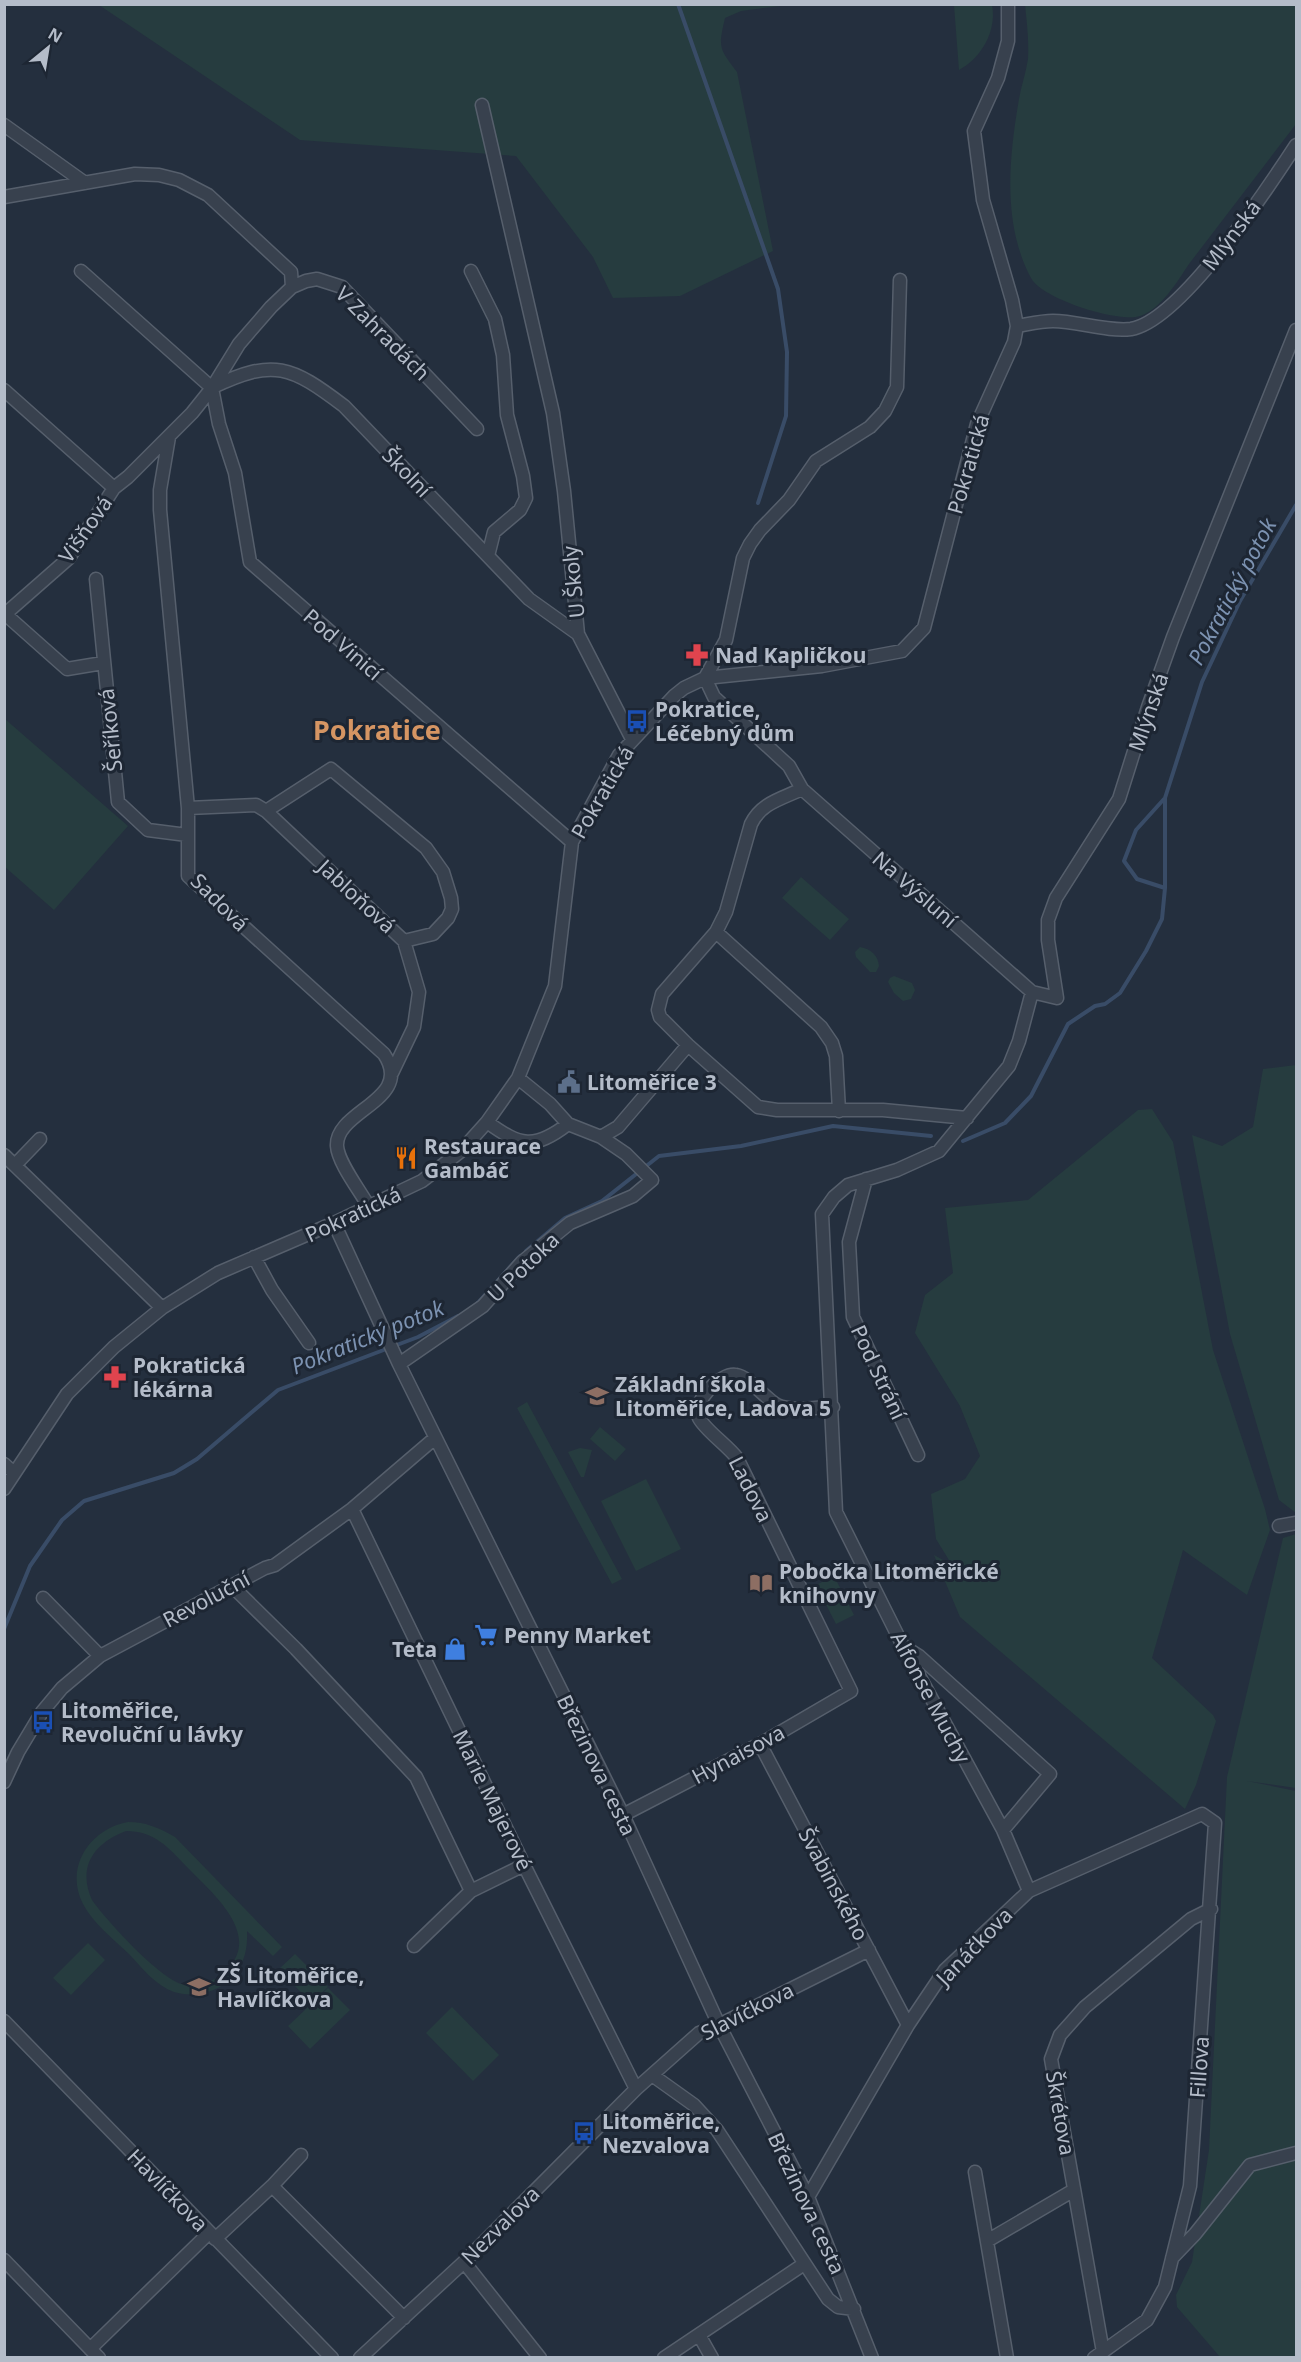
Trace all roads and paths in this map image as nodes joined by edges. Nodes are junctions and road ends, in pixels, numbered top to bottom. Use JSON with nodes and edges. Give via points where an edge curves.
{"nodes":[{"id":1,"x":1008,"y":4,"type":"edge"},
{"id":2,"x":482,"y":105,"type":"dead end"},
{"id":3,"x":4,"y":125,"type":"edge"},
{"id":4,"x":1296,"y":145,"type":"edge"},
{"id":5,"x":85,"y":183,"type":"junction"},
{"id":6,"x":4,"y":197,"type":"edge"},
{"id":7,"x":81,"y":271,"type":"dead end"},
{"id":8,"x":471,"y":271,"type":"dead end"},
{"id":9,"x":900,"y":280,"type":"dead end"},
{"id":10,"x":292,"y":287,"type":"junction"},
{"id":11,"x":1017,"y":326,"type":"junction"},
{"id":12,"x":1296,"y":330,"type":"edge"},
{"id":13,"x":212,"y":388,"type":"junction"},
{"id":14,"x":4,"y":390,"type":"edge"},
{"id":15,"x":477,"y":429,"type":"dead end"},
{"id":16,"x":169,"y":437,"type":"junction"},
{"id":17,"x":114,"y":488,"type":"junction"},
{"id":18,"x":488,"y":556,"type":"junction"},
{"id":19,"x":96,"y":579,"type":"dead end"},
{"id":20,"x":5,"y":615,"type":"edge"},
{"id":21,"x":578,"y":634,"type":"junction"},
{"id":22,"x":103,"y":663,"type":"junction"},
{"id":23,"x":705,"y":678,"type":"junction"},
{"id":24,"x":632,"y":739,"type":"junction"},
{"id":25,"x":802,"y":789,"type":"junction"},
{"id":26,"x":188,"y":808,"type":"junction"},
{"id":27,"x":266,"y":811,"type":"junction"},
{"id":28,"x":187,"y":835,"type":"junction"},
{"id":29,"x":572,"y":842,"type":"junction"},
{"id":30,"x":716,"y":932,"type":"junction"},
{"id":31,"x":404,"y":941,"type":"junction"},
{"id":32,"x":1032,"y":992,"type":"junction"},
{"id":33,"x":688,"y":1045,"type":"junction"},
{"id":34,"x":392,"y":1073,"type":"junction"},
{"id":35,"x":518,"y":1078,"type":"junction"},
{"id":36,"x":839,"y":1111,"type":"junction"},
{"id":37,"x":967,"y":1118,"type":"junction"},
{"id":38,"x":487,"y":1122,"type":"junction"},
{"id":39,"x":568,"y":1124,"type":"junction"},
{"id":40,"x":601,"y":1137,"type":"junction"},
{"id":41,"x":40,"y":1139,"type":"dead end"},
{"id":42,"x":4,"y":1155,"type":"edge"},
{"id":43,"x":15,"y":1165,"type":"junction"},
{"id":44,"x":866,"y":1179,"type":"junction"},
{"id":45,"x":369,"y":1207,"type":"junction"},
{"id":46,"x":334,"y":1223,"type":"junction"},
{"id":47,"x":254,"y":1257,"type":"junction"},
{"id":48,"x":162,"y":1308,"type":"junction"},
{"id":49,"x":309,"y":1343,"type":"dead end"},
{"id":50,"x":399,"y":1364,"type":"junction"},
{"id":51,"x":832,"y":1407,"type":"junction"},
{"id":52,"x":435,"y":1438,"type":"junction"},
{"id":53,"x":918,"y":1455,"type":"dead end"},
{"id":54,"x":4,"y":1464,"type":"edge"},
{"id":55,"x":14,"y":1473,"type":"junction"},
{"id":56,"x":4,"y":1489,"type":"edge"},
{"id":57,"x":352,"y":1509,"type":"junction"},
{"id":58,"x":1296,"y":1523,"type":"edge"},
{"id":59,"x":1279,"y":1526,"type":"dead end"},
{"id":60,"x":232,"y":1586,"type":"junction"},
{"id":61,"x":43,"y":1598,"type":"dead end"},
{"id":62,"x":903,"y":1646,"type":"junction"},
{"id":63,"x":100,"y":1656,"type":"junction"},
{"id":64,"x":851,"y":1690,"type":"joint"},
{"id":65,"x":760,"y":1744,"type":"junction"},
{"id":66,"x":4,"y":1782,"type":"edge"},
{"id":67,"x":1202,"y":1814,"type":"joint"},
{"id":68,"x":623,"y":1815,"type":"junction"},
{"id":69,"x":1003,"y":1830,"type":"junction"},
{"id":70,"x":525,"y":1865,"type":"junction"},
{"id":71,"x":471,"y":1890,"type":"junction"},
{"id":72,"x":1029,"y":1891,"type":"junction"},
{"id":73,"x":1211,"y":1909,"type":"junction"},
{"id":74,"x":414,"y":1946,"type":"dead end"},
{"id":75,"x":869,"y":1950,"type":"junction"},
{"id":76,"x":4,"y":2021,"type":"edge"},
{"id":77,"x":719,"y":2025,"type":"junction"},
{"id":78,"x":908,"y":2025,"type":"junction"},
{"id":79,"x":652,"y":2075,"type":"junction"},
{"id":80,"x":636,"y":2089,"type":"junction"},
{"id":81,"x":1296,"y":2153,"type":"edge"},
{"id":82,"x":301,"y":2155,"type":"dead end"},
{"id":83,"x":975,"y":2172,"type":"dead end"},
{"id":84,"x":272,"y":2186,"type":"junction"},
{"id":85,"x":1074,"y":2190,"type":"junction"},
{"id":86,"x":808,"y":2197,"type":"junction"},
{"id":87,"x":212,"y":2236,"type":"junction"},
{"id":88,"x":987,"y":2241,"type":"junction"},
{"id":89,"x":1171,"y":2259,"type":"junction"},
{"id":90,"x":4,"y":2260,"type":"edge"},
{"id":91,"x":464,"y":2262,"type":"junction"},
{"id":92,"x":804,"y":2264,"type":"junction"},
{"id":93,"x":854,"y":2309,"type":"junction"},
{"id":94,"x":404,"y":2318,"type":"junction"},
{"id":95,"x":699,"y":2335,"type":"junction"},
{"id":96,"x":95,"y":2353,"type":"edge"},
{"id":97,"x":1098,"y":2355,"type":"edge"},
{"id":98,"x":332,"y":2358,"type":"edge"},
{"id":99,"x":360,"y":2358,"type":"edge"},
{"id":100,"x":540,"y":2358,"type":"edge"},
{"id":101,"x":664,"y":2358,"type":"edge"},
{"id":102,"x":712,"y":2358,"type":"edge"},
{"id":103,"x":872,"y":2358,"type":"edge"},
{"id":104,"x":1007,"y":2358,"type":"edge"}],
"edges":[{"from":1,"to":11,"type":"street","name":"Pokratická","via":[[1006,50],[974,131],[982,200]]},
{"from":2,"to":21,"type":"street","name":"U Školy","via":[[553,413]]},
{"from":3,"to":5,"type":"street"},
{"from":4,"to":11,"type":"street","name":"Mlýnská","via":[[1203,273],[1177,301],[1146,325],[1128,329],[1053,321]]},
{"from":5,"to":6,"type":"street"},
{"from":5,"to":10,"type":"street","via":[[135,174],[159,175],[193,186],[208,195],[291,272]]},
{"from":7,"to":13,"type":"street"},
{"from":8,"to":18,"type":"street","via":[[495,319],[503,355],[507,416],[526,498],[520,510],[494,532]]},
{"from":9,"to":23,"type":"street","via":[[897,387],[892,400],[870,426],[816,461],[789,500],[750,544],[743,558],[726,640]]},
{"from":10,"to":13,"type":"street","via":[[239,344]]},
{"from":10,"to":15,"type":"street","name":"V Zahradách","via":[[317,279],[342,287]]},
{"from":11,"to":23,"type":"street","name":"Pokratická","via":[[1014,342],[977,424],[924,628],[902,651],[822,666]]},
{"from":12,"to":32,"type":"street","name":"Mlýnská","via":[[1173,638],[1119,799],[1056,898],[1048,920],[1057,998]]},
{"from":13,"to":16,"type":"street","name":"Višňová"},
{"from":13,"to":18,"type":"street","name":"Školní","via":[[258,369],[286,371],[308,382],[344,406]]},
{"from":13,"to":29,"type":"street","name":"Pod Vinicí","via":[[235,473],[250,562]]},
{"from":14,"to":17,"type":"street"},
{"from":16,"to":17,"type":"street","name":"Višňová"},
{"from":16,"to":26,"type":"street","name":"Sadová","via":[[160,510]]},
{"from":17,"to":20,"type":"street","name":"Višňová","via":[[69,558]]},
{"from":18,"to":21,"type":"street","name":"Školní","via":[[528,599]]},
{"from":19,"to":22,"type":"street","name":"Šeříková"},
{"from":20,"to":22,"type":"street","via":[[67,669]]},
{"from":21,"to":24,"type":"street","name":"U Školy"},
{"from":22,"to":28,"type":"street","name":"Šeříková","via":[[118,802],[148,830]]},
{"from":23,"to":24,"type":"street","name":"Pokratická","via":[[678,692]]},
{"from":23,"to":25,"type":"street","name":"Na Výsluní","via":[[714,697],[789,766]]},
{"from":24,"to":29,"type":"street","name":"Pokratická","via":[[612,766]]},
{"from":25,"to":30,"type":"street","via":[[761,808],[751,824],[726,912]]},
{"from":25,"to":32,"type":"street","name":"Na Výsluní"},
{"from":26,"to":27,"type":"street","via":[[256,805]]},
{"from":26,"to":28,"type":"street","name":"Sadová"},
{"from":27,"to":31,"type":"street","name":"Jabloňová"},
{"from":27,"to":31,"type":"street","via":[[331,768],[426,848],[443,872],[452,909],[433,934]]},
{"from":28,"to":34,"type":"street","name":"Sadová","via":[[188,876],[384,1054]]},
{"from":29,"to":35,"type":"street","name":"Pokratická","via":[[555,986]]},
{"from":30,"to":33,"type":"street","via":[[659,1000],[660,1017]]},
{"from":30,"to":36,"type":"street","via":[[821,1028],[832,1043]]},
{"from":31,"to":34,"type":"street","name":"Jabloňová","via":[[420,992],[414,1027]]},
{"from":32,"to":37,"type":"street","via":[[1014,1056]]},
{"from":33,"to":36,"type":"street","via":[[758,1107]]},
{"from":33,"to":40,"type":"street","via":[[618,1127]]},
{"from":34,"to":45,"type":"street","via":[[384,1091],[348,1125],[337,1142],[339,1155]]},
{"from":35,"to":38,"type":"street","name":"Pokratická"},
{"from":35,"to":39,"type":"street"},
{"from":36,"to":37,"type":"street","via":[[882,1110]]},
{"from":37,"to":44,"type":"street","name":"Alfonse Muchy","via":[[939,1151]]},
{"from":38,"to":39,"type":"street","via":[[506,1136],[528,1144],[553,1136]]},
{"from":38,"to":45,"type":"street","name":"Pokratická","via":[[461,1151],[423,1181]]},
{"from":39,"to":40,"type":"street"},
{"from":40,"to":50,"type":"street","name":"U Potoka","via":[[649,1177],[633,1196],[570,1223],[522,1262],[483,1306]]},
{"from":41,"to":43,"type":"street"},
{"from":42,"to":43,"type":"street"},
{"from":43,"to":48,"type":"street"},
{"from":44,"to":51,"type":"street","name":"Alfonse Muchy","via":[[848,1185],[822,1214]]},
{"from":44,"to":53,"type":"street","name":"Pod Strání","via":[[849,1242],[853,1317]]},
{"from":45,"to":46,"type":"street","name":"Pokratická"},
{"from":46,"to":47,"type":"street","name":"Pokratická"},
{"from":46,"to":50,"type":"street","name":"Březinova cesta"},
{"from":47,"to":48,"type":"street","name":"Pokratická","via":[[218,1273]]},
{"from":47,"to":49,"type":"street"},
{"from":48,"to":55,"type":"street","name":"Pokratická","via":[[114,1347],[67,1394]]},
{"from":50,"to":52,"type":"street","name":"Březinova cesta"},
{"from":51,"to":62,"type":"street","name":"Alfonse Muchy","via":[[836,1512]]},
{"from":51,"to":64,"type":"street","name":"Ladova","via":[[784,1408],[738,1375],[729,1375],[699,1401],[697,1412],[737,1458]]},
{"from":52,"to":57,"type":"street","name":"Revoluční"},
{"from":52,"to":68,"type":"street","name":"Březinova cesta"},
{"from":54,"to":55,"type":"street"},
{"from":55,"to":56,"type":"street","name":"Pokratická"},
{"from":57,"to":60,"type":"street","name":"Revoluční","via":[[275,1564]]},
{"from":57,"to":70,"type":"street","name":"Marie Majerové"},
{"from":58,"to":59,"type":"street"},
{"from":60,"to":63,"type":"street","name":"Revoluční"},
{"from":60,"to":71,"type":"street","via":[[416,1777]]},
{"from":61,"to":63,"type":"street"},
{"from":62,"to":69,"type":"street","name":"Alfonse Muchy"},
{"from":62,"to":69,"type":"street","via":[[1050,1774]]},
{"from":63,"to":66,"type":"street","name":"Revoluční","via":[[62,1688],[42,1712]]},
{"from":64,"to":65,"type":"street","name":"Hynaisova"},
{"from":65,"to":68,"type":"street","name":"Hynaisova"},
{"from":65,"to":75,"type":"street","name":"Švabinského"},
{"from":67,"to":72,"type":"street","name":"Janáčkova"},
{"from":67,"to":73,"type":"street","name":"Fillova","via":[[1215,1823]]},
{"from":68,"to":77,"type":"street","name":"Březinova cesta"},
{"from":69,"to":72,"type":"street","name":"Alfonse Muchy"},
{"from":70,"to":71,"type":"street"},
{"from":70,"to":80,"type":"street","name":"Marie Majerové"},
{"from":71,"to":74,"type":"street"},
{"from":72,"to":78,"type":"street","name":"Janáčkova","via":[[945,1970]]},
{"from":73,"to":85,"type":"street","name":"Škrétova","via":[[1191,1919],[1085,2007],[1060,2035],[1051,2059]]},
{"from":73,"to":89,"type":"street","name":"Fillova","via":[[1190,2186]]},
{"from":75,"to":77,"type":"street","name":"Slavíčkova"},
{"from":75,"to":78,"type":"street","name":"Švabinského"},
{"from":76,"to":87,"type":"street","name":"Havlíčkova"},
{"from":77,"to":79,"type":"street","name":"Slavíčkova","via":[[699,2033]]},
{"from":77,"to":86,"type":"street","name":"Březinova cesta"},
{"from":78,"to":86,"type":"street","name":"Janáčkova"},
{"from":79,"to":80,"type":"street","name":"Slavíčkova"},
{"from":79,"to":92,"type":"street","via":[[706,2116]]},
{"from":80,"to":91,"type":"street","name":"Nezvalova"},
{"from":81,"to":89,"type":"street","via":[[1250,2165]]},
{"from":82,"to":84,"type":"street"},
{"from":83,"to":88,"type":"street"},
{"from":84,"to":87,"type":"street"},
{"from":84,"to":94,"type":"street"},
{"from":85,"to":88,"type":"street"},
{"from":85,"to":97,"type":"street","name":"Škrétova"},
{"from":86,"to":93,"type":"street","name":"Březinova cesta"},
{"from":87,"to":96,"type":"street"},
{"from":87,"to":98,"type":"street","name":"Havlíčkova"},
{"from":88,"to":104,"type":"street"},
{"from":89,"to":97,"type":"street","name":"Fillova","via":[[1166,2288],[1147,2320]]},
{"from":90,"to":96,"type":"street"},
{"from":91,"to":94,"type":"street","name":"Nezvalova"},
{"from":91,"to":100,"type":"street"},
{"from":92,"to":93,"type":"street","via":[[833,2304]]},
{"from":92,"to":95,"type":"street"},
{"from":93,"to":103,"type":"street","name":"Březinova cesta"},
{"from":94,"to":99,"type":"street","name":"Nezvalova"},
{"from":95,"to":101,"type":"street"},
{"from":95,"to":102,"type":"street"}]}
